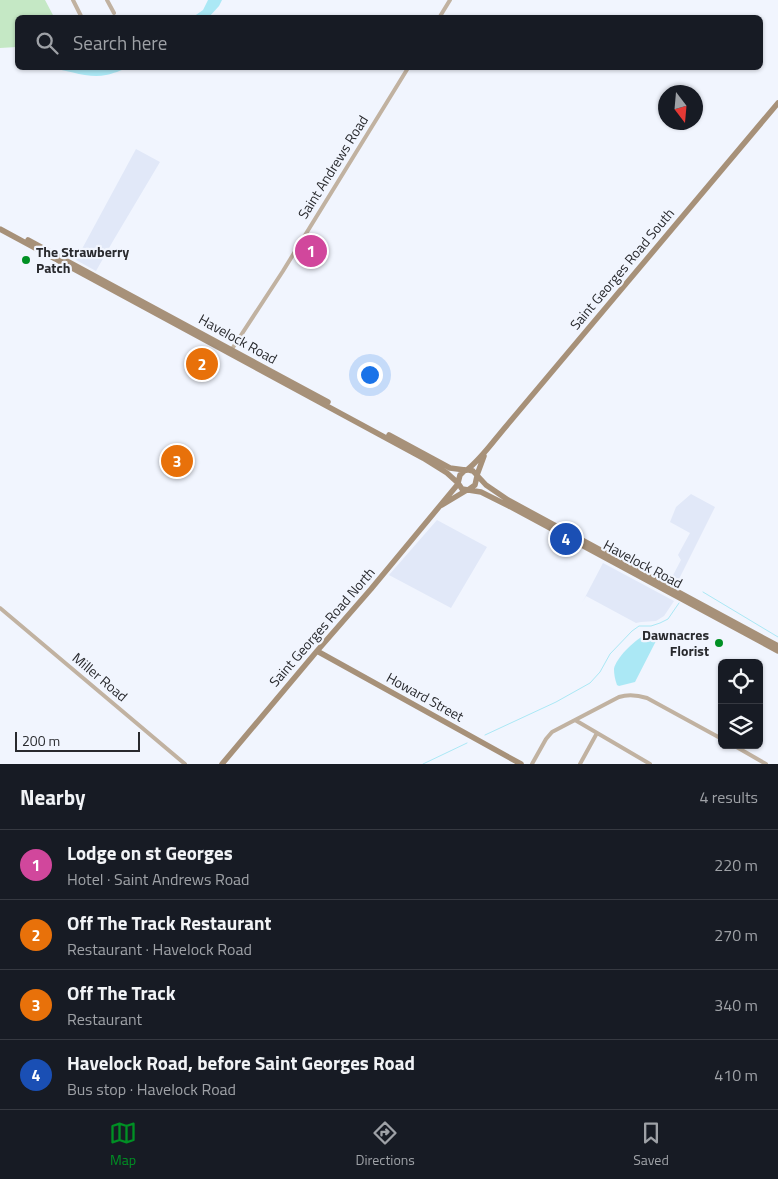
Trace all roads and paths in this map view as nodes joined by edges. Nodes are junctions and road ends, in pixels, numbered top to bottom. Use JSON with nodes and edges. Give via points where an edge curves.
{"nodes":[{"id":1,"x":73,"y":0,"type":"edge"},
{"id":2,"x":107,"y":0,"type":"edge"},
{"id":3,"x":450,"y":0,"type":"edge"},
{"id":4,"x":114,"y":13,"type":"dead end"},
{"id":5,"x":80,"y":15,"type":"edge"},
{"id":6,"x":440,"y":15,"type":"edge"},
{"id":7,"x":407,"y":70,"type":"edge"},
{"id":8,"x":778,"y":103,"type":"edge"},
{"id":9,"x":0,"y":224,"type":"edge"},
{"id":10,"x":0,"y":229,"type":"edge"},
{"id":11,"x":230,"y":351,"type":"junction"},
{"id":12,"x":486,"y":452,"type":"junction"},
{"id":13,"x":466,"y":470,"type":"junction"},
{"id":14,"x":477,"y":475,"type":"junction"},
{"id":15,"x":458,"y":484,"type":"junction"},
{"id":16,"x":468,"y":490,"type":"junction"},
{"id":17,"x":440,"y":506,"type":"junction"},
{"id":18,"x":0,"y":608,"type":"edge"},
{"id":19,"x":778,"y":646,"type":"edge"},
{"id":20,"x":317,"y":651,"type":"junction"},
{"id":21,"x":778,"y":651,"type":"edge"},
{"id":22,"x":575,"y":720,"type":"junction"},
{"id":23,"x":597,"y":733,"type":"junction"},
{"id":24,"x":718,"y":737,"type":"edge"},
{"id":25,"x":739,"y":749,"type":"edge"},
{"id":26,"x":185,"y":764,"type":"edge"},
{"id":27,"x":222,"y":764,"type":"edge"},
{"id":28,"x":521,"y":764,"type":"edge"},
{"id":29,"x":532,"y":764,"type":"edge"},
{"id":30,"x":580,"y":764,"type":"edge"},
{"id":31,"x":650,"y":764,"type":"edge"},
{"id":32,"x":766,"y":764,"type":"edge"}],
"edges":[{"from":1,"to":5,"type":"street"},
{"from":2,"to":4,"type":"street"},
{"from":3,"to":6,"type":"street"},
{"from":7,"to":11,"type":"street","name":"Saint Andrews Road"},
{"from":8,"to":12,"type":"main road","name":"Saint Georges Road South"},
{"from":9,"to":11,"type":"main road","name":"Havelock Road"},
{"from":10,"to":11,"type":"main road","name":"Havelock Road"},
{"from":11,"to":13,"type":"main road","name":"Havelock Road","via":[[450,468]]},
{"from":11,"to":15,"type":"main road","name":"Havelock Road","via":[[423,458]]},
{"from":12,"to":13,"type":"main road","name":"Saint Georges Road South"},
{"from":12,"to":14,"type":"main road","name":"Saint Georges Road South"},
{"from":13,"to":14,"type":"main road"},
{"from":13,"to":15,"type":"main road","via":[[460,475]]},
{"from":14,"to":16,"type":"main road","via":[[475,485]]},
{"from":14,"to":19,"type":"main road","name":"Havelock Road","via":[[508,500]]},
{"from":15,"to":16,"type":"main road"},
{"from":15,"to":17,"type":"main road","name":"Saint Georges Road North"},
{"from":16,"to":17,"type":"main road","name":"Saint Georges Road North"},
{"from":16,"to":21,"type":"main road","name":"Havelock Road","via":[[481,492],[509,506]]},
{"from":17,"to":20,"type":"main road","name":"Saint Georges Road North"},
{"from":18,"to":26,"type":"street","name":"Miller Road"},
{"from":20,"to":27,"type":"main road","name":"Saint Georges Road North"},
{"from":20,"to":28,"type":"main road","name":"Howard Street"},
{"from":22,"to":23,"type":"street"},
{"from":22,"to":24,"type":"street","via":[[619,697],[635,695],[647,698]]},
{"from":22,"to":29,"type":"street","via":[[552,732]]},
{"from":23,"to":30,"type":"street"},
{"from":23,"to":31,"type":"street"},
{"from":25,"to":32,"type":"street"}]}
